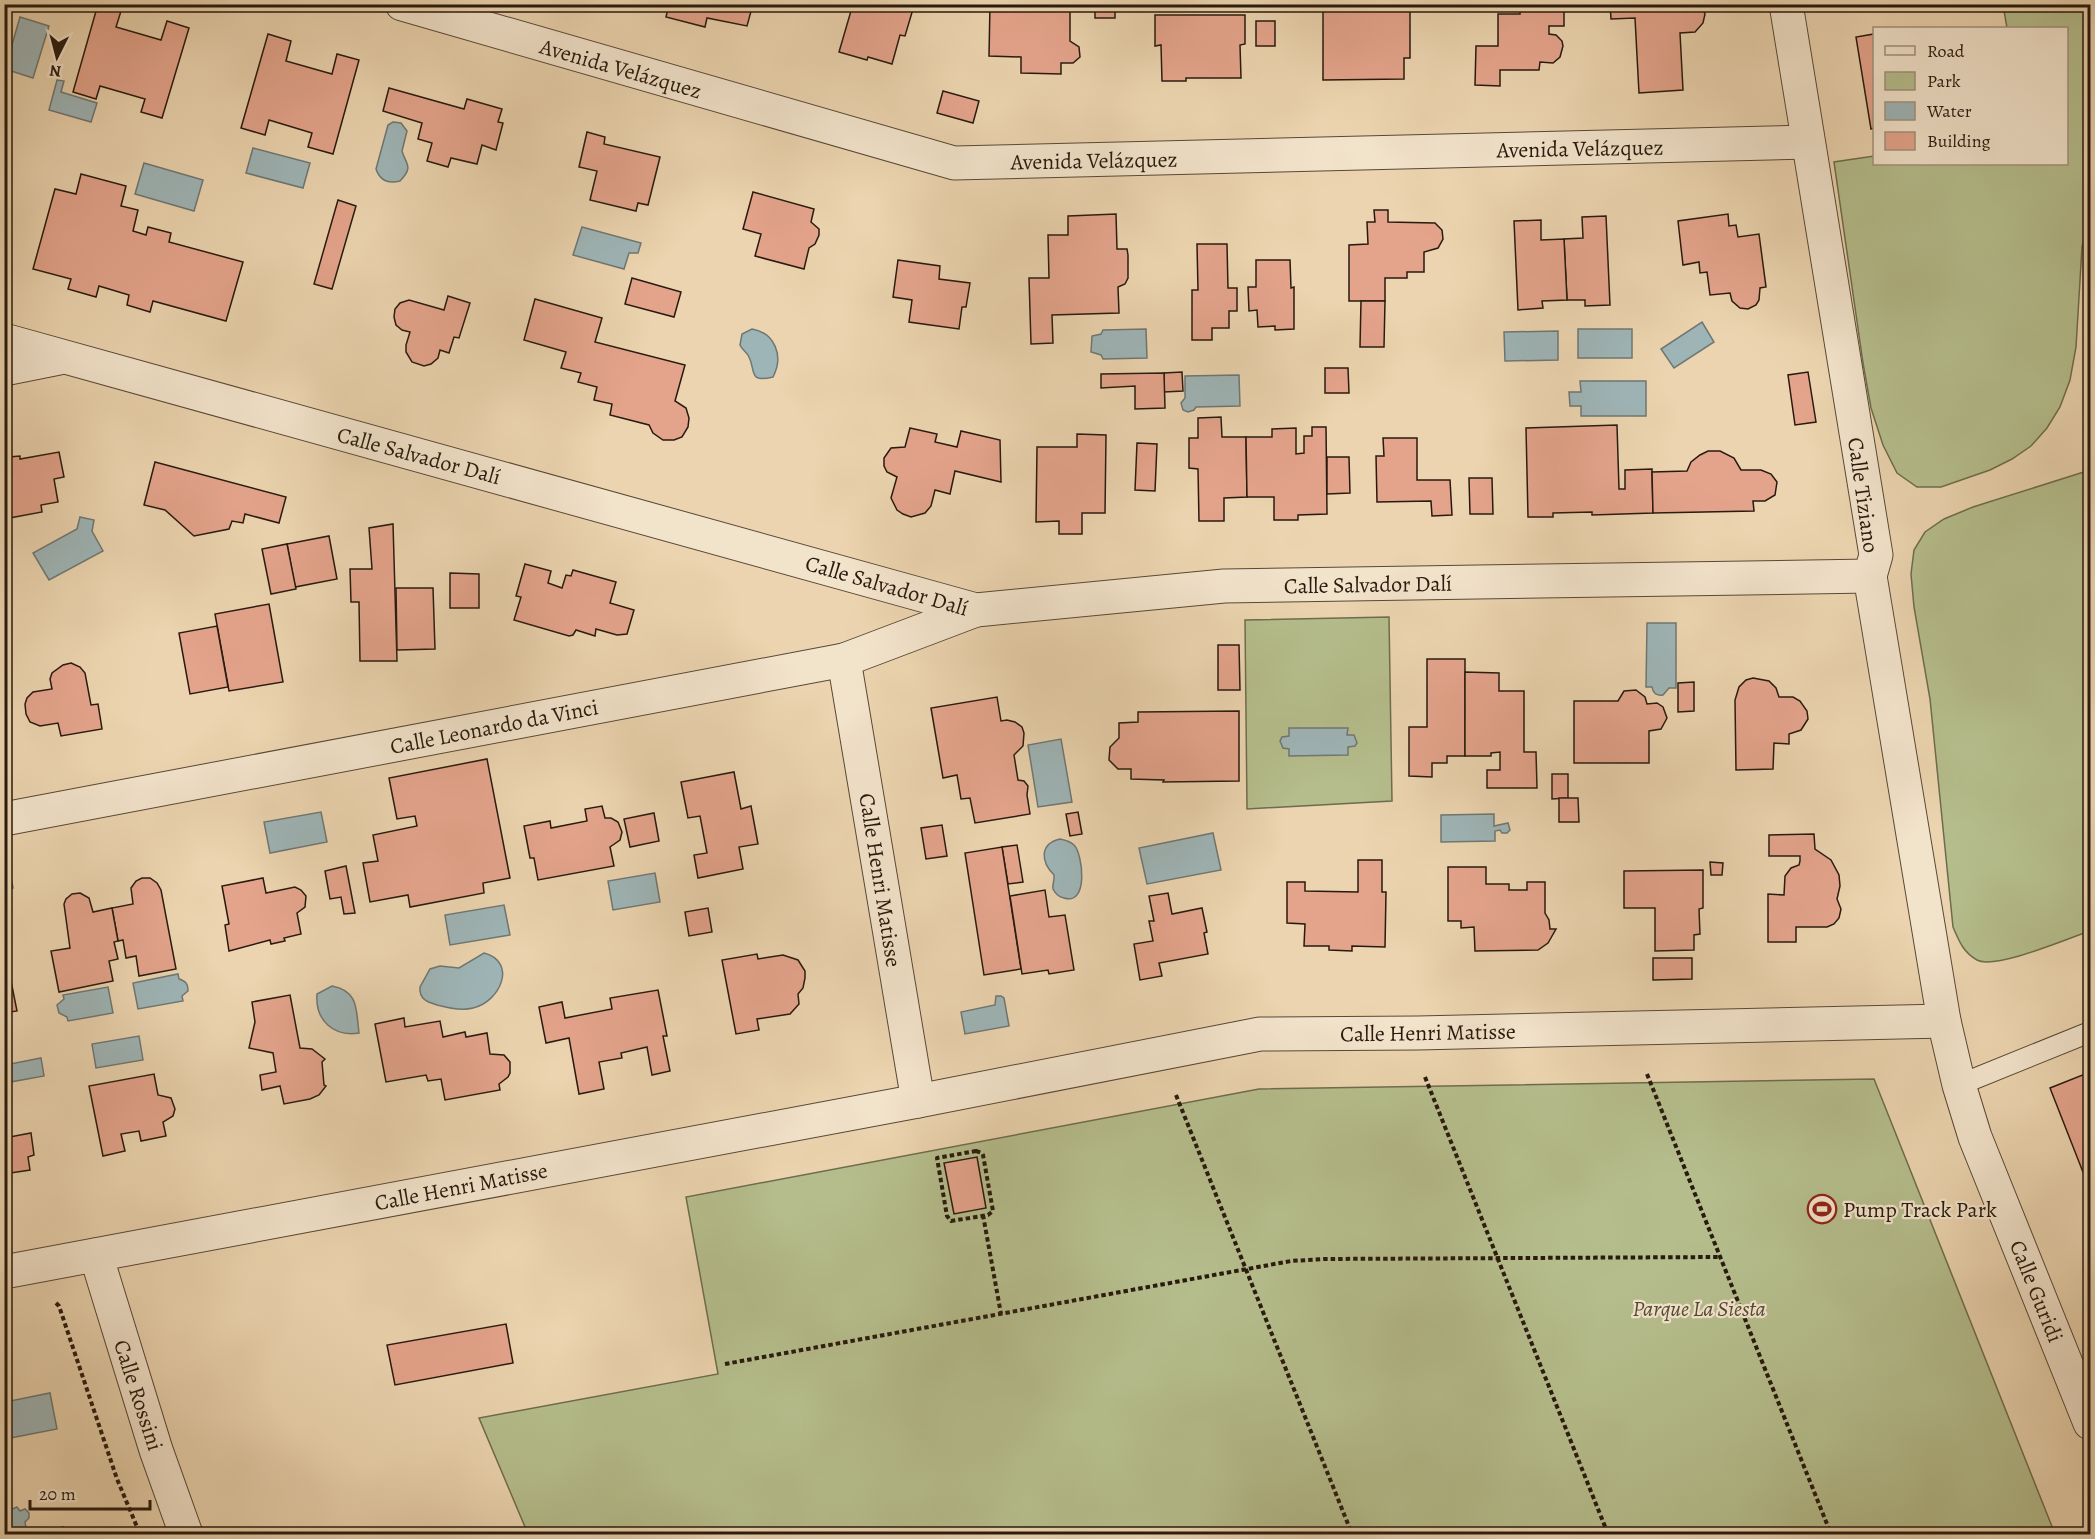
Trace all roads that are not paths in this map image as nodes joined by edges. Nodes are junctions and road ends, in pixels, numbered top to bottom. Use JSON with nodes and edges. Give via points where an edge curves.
{"nodes":[{"id":1,"x":402,"y":4,"type":"edge"},
{"id":2,"x":1786,"y":4,"type":"edge"},
{"id":3,"x":1808,"y":142,"type":"junction"},
{"id":4,"x":4,"y":340,"type":"edge"},
{"id":5,"x":66,"y":357,"type":"junction"},
{"id":6,"x":4,"y":369,"type":"edge"},
{"id":7,"x":1870,"y":576,"type":"junction"},
{"id":8,"x":976,"y":610,"type":"junction"},
{"id":9,"x":844,"y":660,"type":"junction"},
{"id":10,"x":4,"y":819,"type":"edge"},
{"id":11,"x":1944,"y":1021,"type":"junction"},
{"id":12,"x":2091,"y":1032,"type":"edge"},
{"id":13,"x":1959,"y":1086,"type":"junction"},
{"id":14,"x":918,"y":1101,"type":"junction"},
{"id":15,"x":96,"y":1255,"type":"junction"},
{"id":16,"x":4,"y":1272,"type":"edge"},
{"id":17,"x":2091,"y":1423,"type":"edge"},
{"id":18,"x":186,"y":1534,"type":"edge"}],
"edges":[{"from":1,"to":3,"type":"street","name":"Avenida Velázquez","via":[[954,163]]},
{"from":2,"to":3,"type":"street","name":"Calle Tiziano"},
{"from":3,"to":7,"type":"street","name":"Calle Tiziano","via":[[1876,555]]},
{"from":4,"to":5,"type":"street","name":"Calle Salvador Dalí"},
{"from":5,"to":6,"type":"street"},
{"from":5,"to":8,"type":"street","name":"Calle Salvador Dalí"},
{"from":7,"to":8,"type":"street","name":"Calle Salvador Dalí","via":[[1224,586]]},
{"from":7,"to":11,"type":"street","name":"Calle Tiziano"},
{"from":8,"to":9,"type":"street","name":"Calle Leonardo da Vinci"},
{"from":9,"to":10,"type":"street","name":"Calle Leonardo da Vinci"},
{"from":9,"to":14,"type":"street","name":"Calle Henri Matisse"},
{"from":11,"to":13,"type":"street","name":"Calle Guridi"},
{"from":11,"to":14,"type":"street","name":"Calle Henri Matisse","via":[[1260,1034]]},
{"from":12,"to":13,"type":"lane"},
{"from":13,"to":17,"type":"street","name":"Calle Guridi","via":[[1991,1180]]},
{"from":14,"to":15,"type":"street","name":"Calle Henri Matisse"},
{"from":15,"to":16,"type":"street","name":"Calle Henri Matisse"},
{"from":15,"to":18,"type":"street","name":"Calle Rossini"}]}
